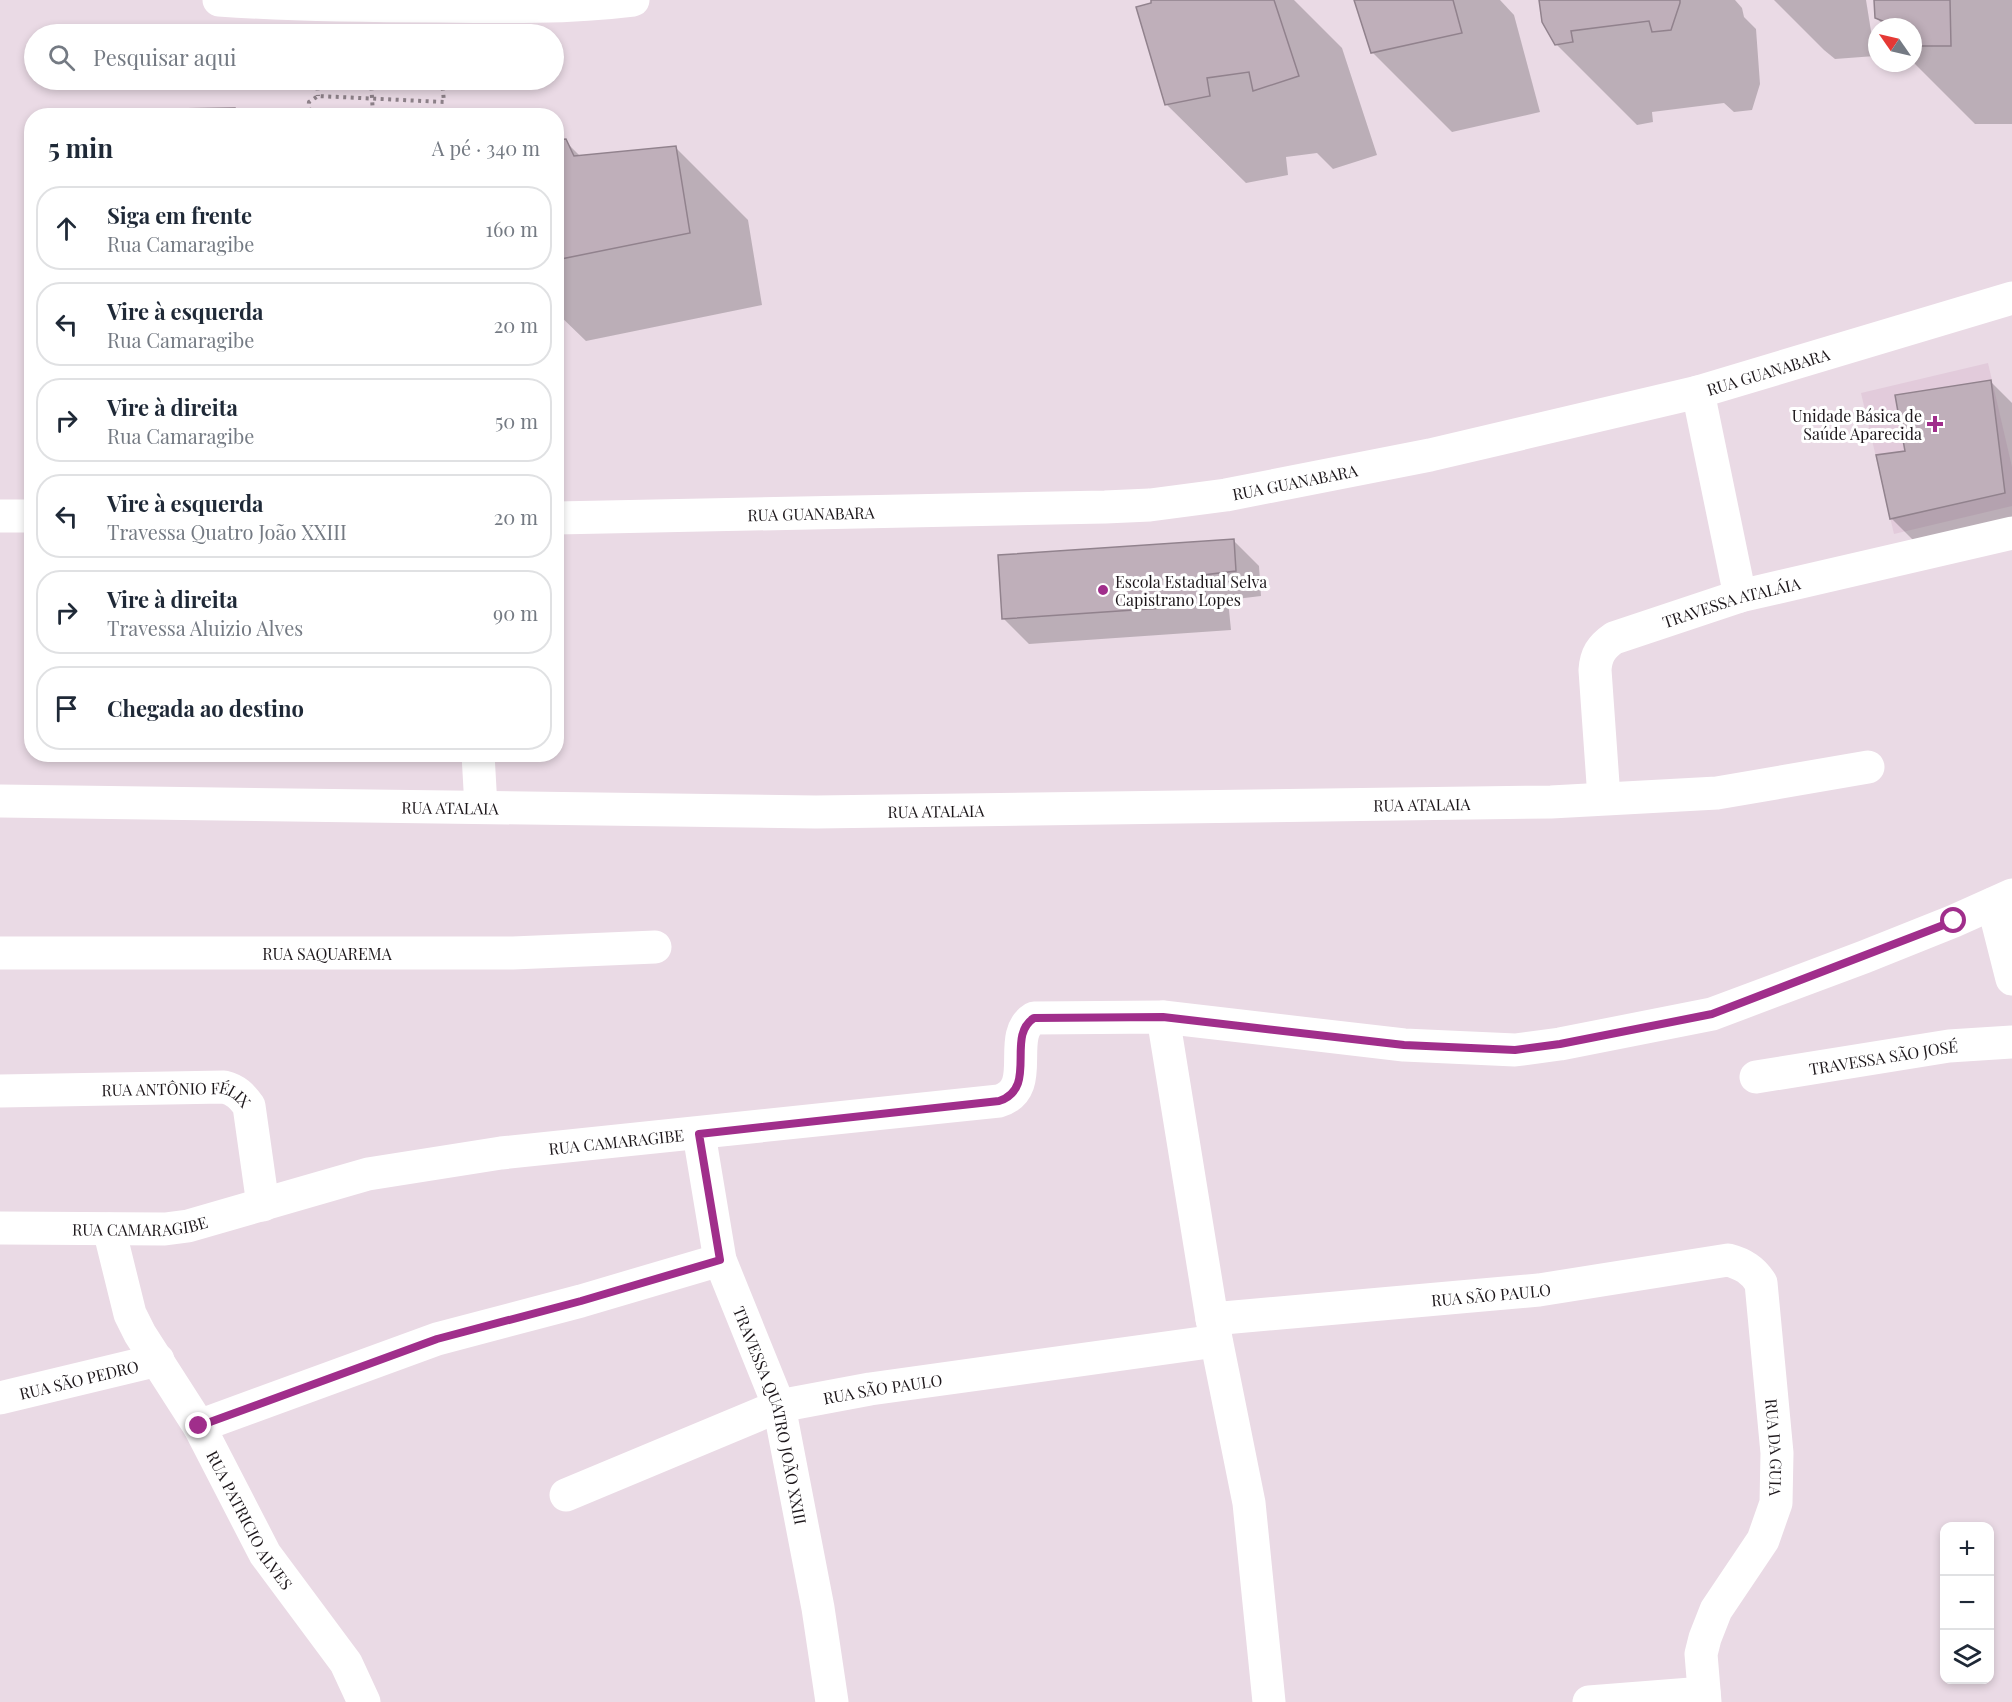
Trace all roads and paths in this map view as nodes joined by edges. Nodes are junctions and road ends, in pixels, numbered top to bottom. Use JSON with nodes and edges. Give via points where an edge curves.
{"nodes":[{"id":1,"x":219,"y":0,"type":"edge"},
{"id":2,"x":633,"y":0,"type":"edge"},
{"id":3,"x":318,"y":90,"type":"edge"},
{"id":4,"x":372,"y":90,"type":"edge"},
{"id":5,"x":443,"y":90,"type":"edge"},
{"id":6,"x":318,"y":96,"type":"junction"},
{"id":7,"x":372,"y":97,"type":"junction"},
{"id":8,"x":309,"y":108,"type":"edge"},
{"id":9,"x":373,"y":108,"type":"edge"},
{"id":10,"x":2012,"y":298,"type":"edge"},
{"id":11,"x":1698,"y":392,"type":"junction"},
{"id":12,"x":0,"y":516,"type":"edge"},
{"id":13,"x":24,"y":516,"type":"edge"},
{"id":14,"x":564,"y":518,"type":"edge"},
{"id":15,"x":2012,"y":533,"type":"edge"},
{"id":16,"x":1740,"y":596,"type":"junction"},
{"id":17,"x":478,"y":762,"type":"edge"},
{"id":18,"x":1868,"y":767,"type":"dead end"},
{"id":19,"x":1604,"y":798,"type":"junction"},
{"id":20,"x":0,"y":801,"type":"edge"},
{"id":21,"x":481,"y":807,"type":"junction"},
{"id":22,"x":2003,"y":899,"type":"edge"},
{"id":23,"x":655,"y":947,"type":"dead end"},
{"id":24,"x":0,"y":952,"type":"edge"},
{"id":25,"x":2012,"y":979,"type":"edge"},
{"id":26,"x":1163,"y":1017,"type":"junction"},
{"id":27,"x":2012,"y":1041,"type":"edge"},
{"id":28,"x":1756,"y":1077,"type":"dead end"},
{"id":29,"x":0,"y":1090,"type":"edge"},
{"id":30,"x":699,"y":1134,"type":"junction"},
{"id":31,"x":263,"y":1205,"type":"junction"},
{"id":32,"x":0,"y":1228,"type":"edge"},
{"id":33,"x":109,"y":1229,"type":"junction"},
{"id":34,"x":720,"y":1260,"type":"junction"},
{"id":35,"x":1761,"y":1283,"type":"joint"},
{"id":36,"x":1214,"y":1330,"type":"junction"},
{"id":37,"x":158,"y":1360,"type":"junction"},
{"id":38,"x":0,"y":1398,"type":"edge"},
{"id":39,"x":779,"y":1406,"type":"junction"},
{"id":40,"x":199,"y":1426,"type":"junction"},
{"id":41,"x":566,"y":1495,"type":"dead end"},
{"id":42,"x":1704,"y":1698,"type":"edge"},
{"id":43,"x":364,"y":1702,"type":"edge"},
{"id":44,"x":832,"y":1702,"type":"edge"},
{"id":45,"x":1269,"y":1702,"type":"edge"},
{"id":46,"x":1589,"y":1702,"type":"edge"}],
"edges":[{"from":1,"to":2,"type":"street","via":[[509,7]]},
{"from":3,"to":6,"type":"path"},
{"from":4,"to":7,"type":"path"},
{"from":5,"to":7,"type":"path","via":[[444,102]]},
{"from":6,"to":7,"type":"path"},
{"from":6,"to":8,"type":"path","via":[[309,102]]},
{"from":7,"to":9,"type":"path"},
{"from":10,"to":11,"type":"street","name":"RUA GUANABARA"},
{"from":11,"to":14,"type":"street","name":"RUA GUANABARA","via":[[1430,455],[1226,495],[1150,505]]},
{"from":11,"to":16,"type":"street"},
{"from":12,"to":13,"type":"street"},
{"from":15,"to":16,"type":"street","name":"TRAVESSA ATALÁIA"},
{"from":16,"to":19,"type":"street","name":"TRAVESSA ATALÁIA","via":[[1614,638],[1600,650],[1595,670]]},
{"from":17,"to":21,"type":"street"},
{"from":18,"to":19,"type":"street","name":"RUA ATALAIA","via":[[1717,793]]},
{"from":19,"to":21,"type":"street","name":"RUA ATALAIA","via":[[1551,802],[816,812]]},
{"from":20,"to":21,"type":"street","name":"RUA ATALAIA"},
{"from":22,"to":25,"type":"street"},
{"from":22,"to":26,"type":"street","name":"RUA CAMARAGIBE","via":[[1712,1014],[1560,1044],[1515,1050],[1404,1045]]},
{"from":23,"to":24,"type":"street","name":"RUA SAQUAREMA","via":[[513,953]]},
{"from":26,"to":30,"type":"street","name":"RUA CAMARAGIBE","via":[[1034,1018],[1024,1028],[1017,1087],[1011,1096],[999,1101]]},
{"from":26,"to":36,"type":"street"},
{"from":27,"to":28,"type":"street","name":"TRAVESSA SÃO JOSÉ","via":[[1949,1046]]},
{"from":29,"to":31,"type":"street","name":"RUA ANTÔNIO FÉLIX","via":[[233,1089],[249,1106]]},
{"from":30,"to":31,"type":"street","name":"RUA CAMARAGIBE","via":[[501,1153],[368,1174]]},
{"from":30,"to":34,"type":"street","name":"TRAVESSA QUATRO JOÃO XXIII"},
{"from":31,"to":33,"type":"street","name":"RUA CAMARAGIBE","via":[[188,1226]]},
{"from":32,"to":33,"type":"street","name":"RUA CAMARAGIBE"},
{"from":33,"to":37,"type":"street","name":"RUA PATRICIO ALVES","via":[[130,1314]]},
{"from":34,"to":39,"type":"street","name":"TRAVESSA QUATRO JOÃO XXIII"},
{"from":34,"to":40,"type":"street","via":[[437,1339]]},
{"from":35,"to":36,"type":"street","name":"RUA SÃO PAULO","via":[[1754,1272],[1728,1260],[1539,1290]]},
{"from":35,"to":42,"type":"street","name":"RUA DA GUIA","via":[[1776,1453],[1776,1503],[1763,1540],[1716,1610],[1701,1654]]},
{"from":36,"to":39,"type":"street","name":"RUA SÃO PAULO"},
{"from":36,"to":45,"type":"street","via":[[1249,1503]]},
{"from":37,"to":38,"type":"street","name":"RUA SÃO PEDRO"},
{"from":37,"to":40,"type":"street","name":"RUA PATRICIO ALVES"},
{"from":39,"to":41,"type":"street","name":"RUA SÃO PAULO"},
{"from":39,"to":44,"type":"street","name":"TRAVESSA QUATRO JOÃO XXIII"},
{"from":40,"to":43,"type":"street","name":"RUA PATRICIO ALVES","via":[[265,1554],[346,1663]]},
{"from":42,"to":46,"type":"street"}]}
